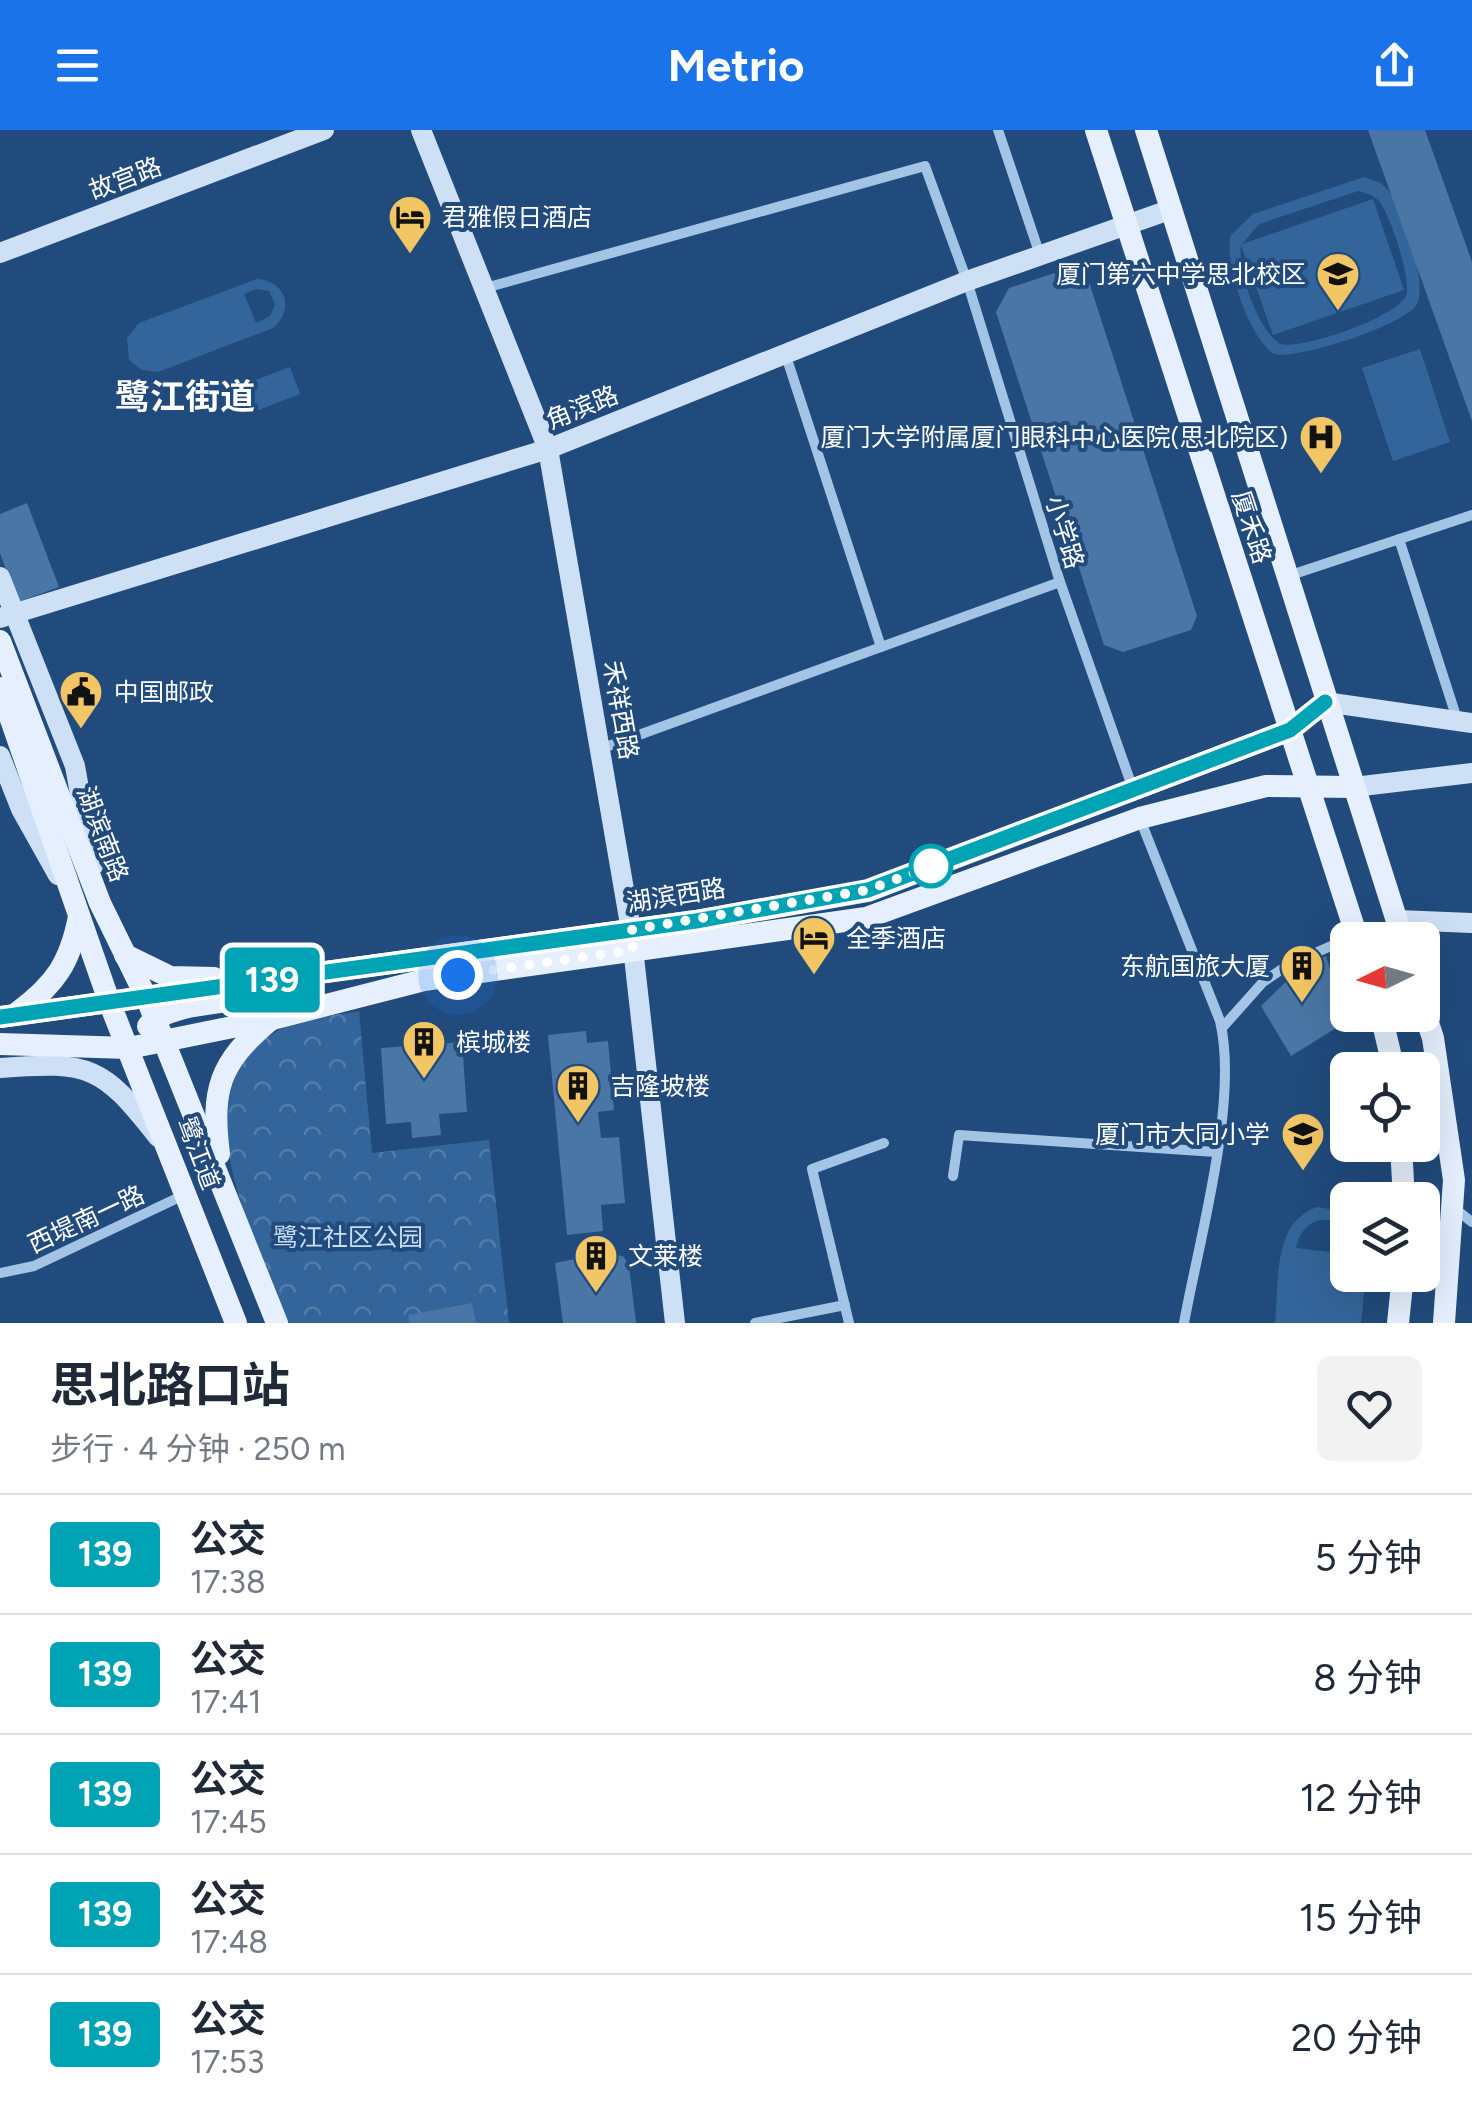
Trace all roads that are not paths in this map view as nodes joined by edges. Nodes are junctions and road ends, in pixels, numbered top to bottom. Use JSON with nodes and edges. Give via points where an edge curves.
{"nodes":[{"id":1,"x":324,"y":130,"type":"edge"},
{"id":2,"x":421,"y":130,"type":"edge"},
{"id":3,"x":998,"y":130,"type":"edge"},
{"id":4,"x":1096,"y":130,"type":"edge"},
{"id":5,"x":1146,"y":130,"type":"edge"},
{"id":6,"x":1172,"y":209,"type":"junction"},
{"id":7,"x":1128,"y":226,"type":"junction"},
{"id":8,"x":0,"y":253,"type":"edge"},
{"id":9,"x":1040,"y":254,"type":"junction"},
{"id":10,"x":967,"y":281,"type":"junction"},
{"id":11,"x":484,"y":289,"type":"junction"},
{"id":12,"x":784,"y":352,"type":"junction"},
{"id":13,"x":548,"y":449,"type":"junction"},
{"id":14,"x":1472,"y":515,"type":"edge"},
{"id":15,"x":1399,"y":539,"type":"junction"},
{"id":16,"x":1288,"y":576,"type":"junction"},
{"id":17,"x":0,"y":577,"type":"edge"},
{"id":18,"x":1060,"y":582,"type":"junction"},
{"id":19,"x":8,"y":616,"type":"edge"},
{"id":20,"x":0,"y":641,"type":"edge"},
{"id":21,"x":881,"y":647,"type":"junction"},
{"id":22,"x":0,"y":688,"type":"edge"},
{"id":23,"x":1325,"y":702,"type":"junction"},
{"id":24,"x":1465,"y":722,"type":"edge"},
{"id":25,"x":1290,"y":730,"type":"junction"},
{"id":26,"x":602,"y":748,"type":"junction"},
{"id":27,"x":0,"y":756,"type":"edge"},
{"id":28,"x":1472,"y":774,"type":"edge"},
{"id":29,"x":1304,"y":785,"type":"junction"},
{"id":30,"x":1354,"y":787,"type":"junction"},
{"id":31,"x":1134,"y":792,"type":"junction"},
{"id":32,"x":1140,"y":818,"type":"junction"},
{"id":33,"x":90,"y":908,"type":"junction"},
{"id":34,"x":1351,"y":922,"type":"edge"},
{"id":35,"x":1397,"y":922,"type":"edge"},
{"id":36,"x":1472,"y":924,"type":"edge"},
{"id":37,"x":1440,"y":927,"type":"edge"},
{"id":38,"x":632,"y":940,"type":"junction"},
{"id":39,"x":1330,"y":949,"type":"edge"},
{"id":40,"x":126,"y":955,"type":"junction"},
{"id":41,"x":364,"y":967,"type":"junction"},
{"id":42,"x":282,"y":978,"type":"junction"},
{"id":43,"x":110,"y":1004,"type":"junction"},
{"id":44,"x":151,"y":1008,"type":"junction"},
{"id":45,"x":8,"y":1015,"type":"edge"},
{"id":46,"x":272,"y":1019,"type":"junction"},
{"id":47,"x":1222,"y":1028,"type":"junction"},
{"id":48,"x":1430,"y":1032,"type":"edge"},
{"id":49,"x":165,"y":1042,"type":"junction"},
{"id":50,"x":0,"y":1044,"type":"edge"},
{"id":51,"x":128,"y":1048,"type":"junction"},
{"id":52,"x":0,"y":1068,"type":"edge"},
{"id":53,"x":884,"y":1143,"type":"dead end"},
{"id":54,"x":170,"y":1152,"type":"junction"},
{"id":55,"x":1216,"y":1152,"type":"junction"},
{"id":56,"x":954,"y":1176,"type":"dead end"},
{"id":57,"x":1463,"y":1177,"type":"edge"},
{"id":58,"x":222,"y":1178,"type":"junction"},
{"id":59,"x":186,"y":1194,"type":"junction"},
{"id":60,"x":1463,"y":1215,"type":"edge"},
{"id":61,"x":0,"y":1273,"type":"edge"},
{"id":62,"x":1401,"y":1292,"type":"edge"},
{"id":63,"x":845,"y":1305,"type":"junction"},
{"id":64,"x":236,"y":1323,"type":"edge"},
{"id":65,"x":278,"y":1323,"type":"edge"},
{"id":66,"x":675,"y":1323,"type":"edge"},
{"id":67,"x":755,"y":1323,"type":"edge"},
{"id":68,"x":849,"y":1323,"type":"edge"},
{"id":69,"x":1184,"y":1323,"type":"edge"},
{"id":70,"x":1398,"y":1323,"type":"edge"},
{"id":71,"x":1444,"y":1323,"type":"edge"}],
"edges":[{"from":1,"to":8,"type":"street","name":"故宫路"},
{"from":2,"to":11,"type":"street","name":"禾祥西路"},
{"from":3,"to":9,"type":"street"},
{"from":4,"to":7,"type":"main road","name":"厦禾路"},
{"from":5,"to":6,"type":"main road","name":"厦禾路"},
{"from":6,"to":7,"type":"street","name":"角滨路"},
{"from":6,"to":16,"type":"main road","name":"厦禾路"},
{"from":7,"to":9,"type":"street","name":"角滨路"},
{"from":7,"to":25,"type":"main road","name":"厦禾路"},
{"from":9,"to":10,"type":"street","name":"角滨路"},
{"from":10,"to":11,"type":"street","name":"小学路","via":[[925,166]]},
{"from":10,"to":12,"type":"street","name":"角滨路"},
{"from":10,"to":18,"type":"street","name":"小学路"},
{"from":11,"to":13,"type":"street","name":"禾祥西路"},
{"from":12,"to":13,"type":"street","name":"角滨路"},
{"from":12,"to":21,"type":"street"},
{"from":13,"to":19,"type":"street","name":"角滨路"},
{"from":13,"to":26,"type":"street","name":"禾祥西路"},
{"from":14,"to":15,"type":"street"},
{"from":15,"to":16,"type":"street"},
{"from":15,"to":24,"type":"street"},
{"from":16,"to":23,"type":"main road","name":"厦禾路"},
{"from":17,"to":19,"type":"street"},
{"from":18,"to":21,"type":"street"},
{"from":18,"to":31,"type":"street","name":"小学路"},
{"from":19,"to":33,"type":"street","via":[[75,766]]},
{"from":20,"to":33,"type":"main road","name":"湖滨南路"},
{"from":21,"to":26,"type":"street"},
{"from":22,"to":33,"type":"main road","name":"湖滨南路"},
{"from":23,"to":24,"type":"street"},
{"from":23,"to":25,"type":"main road","name":"湖滨西路"},
{"from":23,"to":30,"type":"main road","name":"厦禾路"},
{"from":25,"to":29,"type":"main road","name":"厦禾路"},
{"from":25,"to":31,"type":"main road","name":"湖滨西路"},
{"from":26,"to":38,"type":"street","name":"禾祥西路"},
{"from":27,"to":33,"type":"street","via":[[21,809]]},
{"from":28,"to":30,"type":"street"},
{"from":29,"to":30,"type":"main road","name":"湖滨西路"},
{"from":29,"to":32,"type":"main road","name":"湖滨西路","via":[[1266,786]]},
{"from":29,"to":34,"type":"main road","name":"厦禾路"},
{"from":30,"to":35,"type":"main road","name":"厦禾路"},
{"from":31,"to":38,"type":"main road","name":"湖滨西路","via":[[868,890]]},
{"from":32,"to":38,"type":"main road","name":"湖滨西路","via":[[866,918]]},
{"from":32,"to":47,"type":"street"},
{"from":33,"to":40,"type":"main road","name":"湖滨南路"},
{"from":33,"to":43,"type":"main road","name":"湖滨南路"},
{"from":33,"to":45,"type":"main road","via":[[65,970],[48,990]]},
{"from":36,"to":37,"type":"street"},
{"from":38,"to":41,"type":"main road","name":"湖滨西路"},
{"from":38,"to":46,"type":"main road","name":"湖滨西路","via":[[424,980]]},
{"from":38,"to":66,"type":"street","name":"禾祥西路"},
{"from":39,"to":47,"type":"street","via":[[1264,982]]},
{"from":40,"to":42,"type":"main road","via":[[170,977]]},
{"from":40,"to":44,"type":"main road","name":"湖滨南路"},
{"from":41,"to":42,"type":"main road","name":"湖滨西路"},
{"from":41,"to":44,"type":"main road","via":[[306,990]]},
{"from":42,"to":44,"type":"main road","name":"湖滨西路"},
{"from":43,"to":44,"type":"main road","name":"湖滨西路"},
{"from":43,"to":45,"type":"main road","name":"湖滨西路"},
{"from":43,"to":51,"type":"main road","name":"鹭江道"},
{"from":44,"to":49,"type":"main road","name":"湖滨南路"},
{"from":44,"to":51,"type":"main road"},
{"from":46,"to":49,"type":"main road","name":"湖滨西路"},
{"from":46,"to":58,"type":"main road","via":[[222,1072],[214,1116]]},
{"from":47,"to":55,"type":"street","via":[[1227,1050]]},
{"from":48,"to":57,"type":"main road"},
{"from":49,"to":51,"type":"main road","name":"湖滨西路"},
{"from":49,"to":58,"type":"main road","name":"鹭江道"},
{"from":50,"to":51,"type":"main road","name":"湖滨西路"},
{"from":51,"to":54,"type":"main road","name":"鹭江道"},
{"from":52,"to":54,"type":"street","via":[[58,1064],[91,1070],[120,1089]]},
{"from":53,"to":63,"type":"street","via":[[812,1169]]},
{"from":54,"to":59,"type":"main road","name":"鹭江道"},
{"from":55,"to":56,"type":"street","via":[[959,1135]]},
{"from":55,"to":69,"type":"street"},
{"from":57,"to":60,"type":"main road"},
{"from":58,"to":65,"type":"main road","name":"鹭江道"},
{"from":59,"to":61,"type":"street","name":"西堤南一路","via":[[34,1266]]},
{"from":59,"to":64,"type":"main road","name":"鹭江道"},
{"from":60,"to":71,"type":"main road"},
{"from":62,"to":70,"type":"main road"},
{"from":63,"to":67,"type":"street"},
{"from":63,"to":68,"type":"street"}]}
